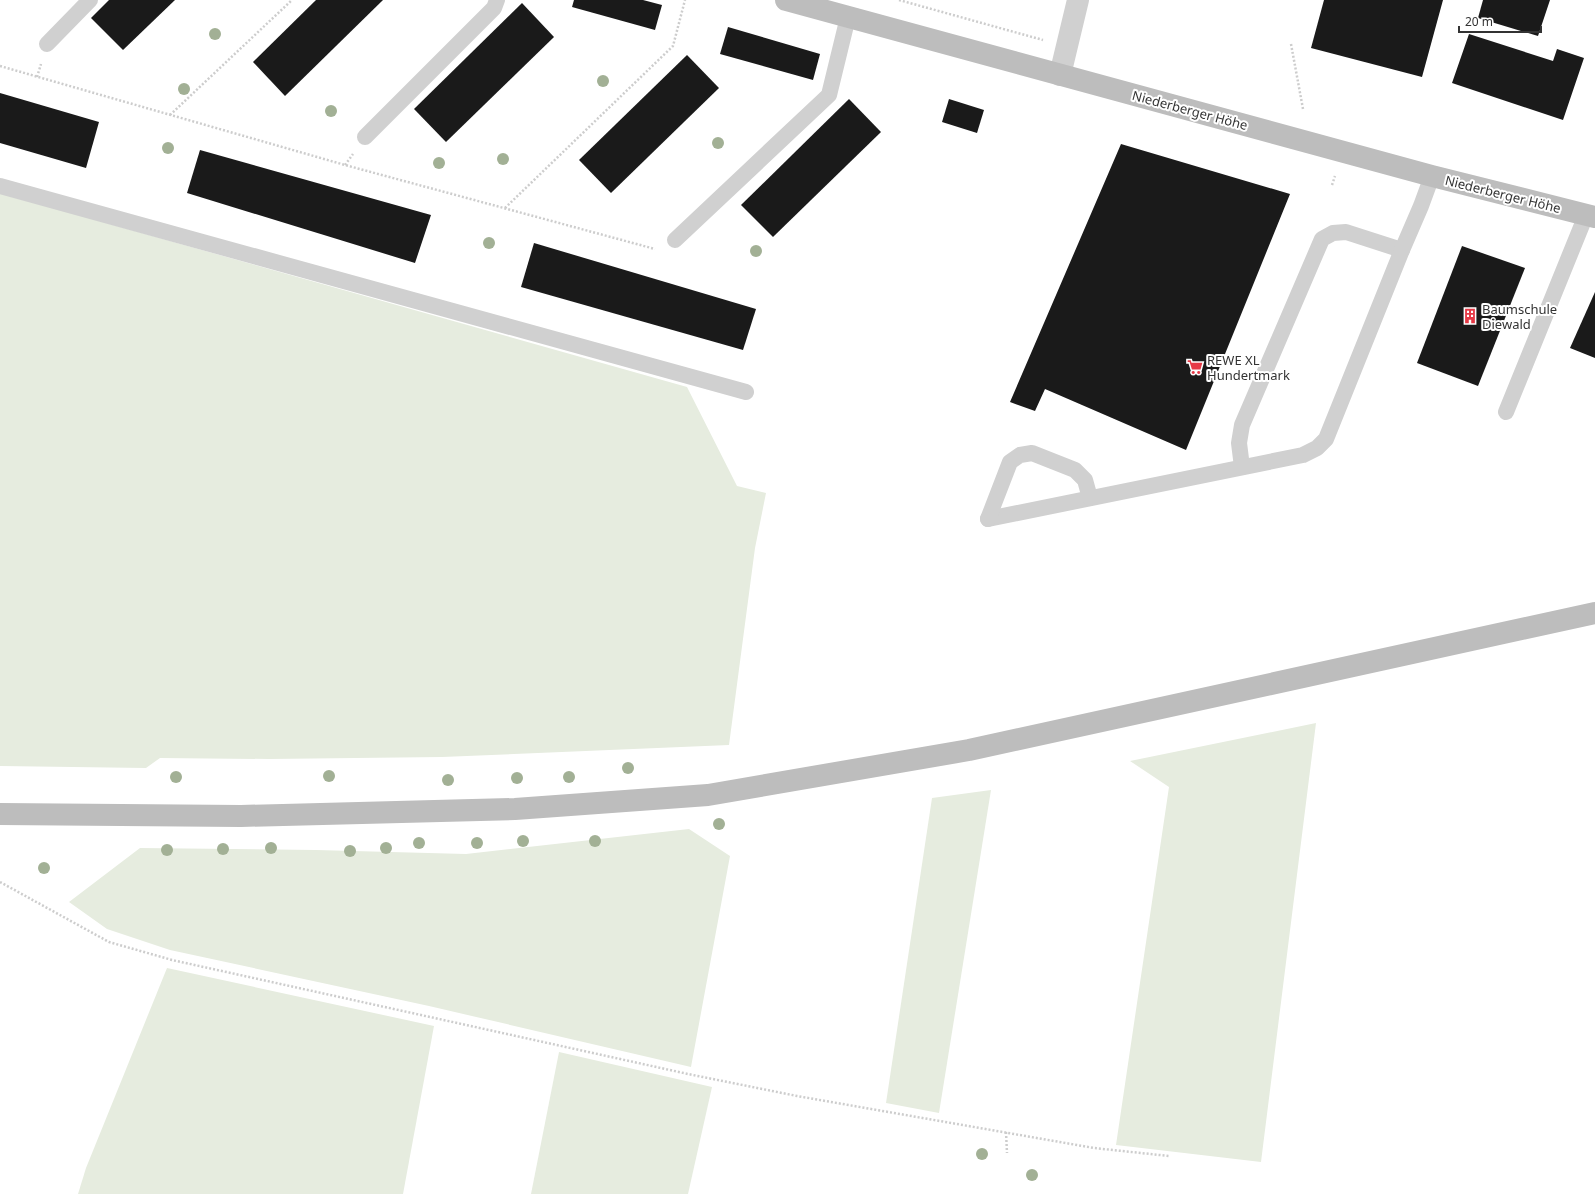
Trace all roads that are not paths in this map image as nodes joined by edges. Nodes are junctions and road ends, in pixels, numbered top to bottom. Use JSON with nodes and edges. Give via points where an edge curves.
{"nodes":[{"id":1,"x":90,"y":0,"type":"edge"},
{"id":2,"x":497,"y":0,"type":"edge"},
{"id":3,"x":786,"y":0,"type":"edge"},
{"id":4,"x":1078,"y":0,"type":"edge"},
{"id":5,"x":848,"y":17,"type":"junction"},
{"id":6,"x":47,"y":44,"type":"dead end"},
{"id":7,"x":1060,"y":75,"type":"junction"},
{"id":8,"x":365,"y":137,"type":"dead end"},
{"id":9,"x":1432,"y":176,"type":"junction"},
{"id":10,"x":0,"y":186,"type":"edge"},
{"id":11,"x":1590,"y":216,"type":"edge"},
{"id":12,"x":675,"y":240,"type":"road end"},
{"id":13,"x":1402,"y":250,"type":"junction"},
{"id":14,"x":746,"y":392,"type":"dead end"},
{"id":15,"x":1506,"y":412,"type":"dead end"},
{"id":16,"x":1242,"y":467,"type":"junction"},
{"id":17,"x":1090,"y":498,"type":"junction"},
{"id":18,"x":1595,"y":614,"type":"edge"},
{"id":19,"x":0,"y":814,"type":"edge"}],
"edges":[{"from":1,"to":6,"type":"lane"},
{"from":2,"to":8,"type":"lane","via":[[494,8]]},
{"from":3,"to":5,"type":"main road","name":"Niederberger Höhe"},
{"from":4,"to":7,"type":"street"},
{"from":5,"to":7,"type":"main road","name":"Niederberger Höhe"},
{"from":5,"to":12,"type":"lane","via":[[829,95]]},
{"from":7,"to":9,"type":"main road","name":"Niederberger Höhe"},
{"from":9,"to":11,"type":"main road","name":"Niederberger Höhe"},
{"from":9,"to":13,"type":"lane"},
{"from":10,"to":14,"type":"lane"},
{"from":11,"to":15,"type":"lane"},
{"from":13,"to":16,"type":"lane","via":[[1326,439],[1317,448],[1303,455]]},
{"from":13,"to":16,"type":"lane","via":[[1346,232],[1333,233],[1322,239],[1242,425],[1239,443]]},
{"from":16,"to":17,"type":"lane"},
{"from":17,"to":17,"type":"lane","via":[[1082,500],[988,519],[1010,462],[1020,455],[1032,453],[1075,470],[1085,480]]},
{"from":18,"to":19,"type":"main road","via":[[969,750],[708,795],[515,809],[240,816]]}]}
